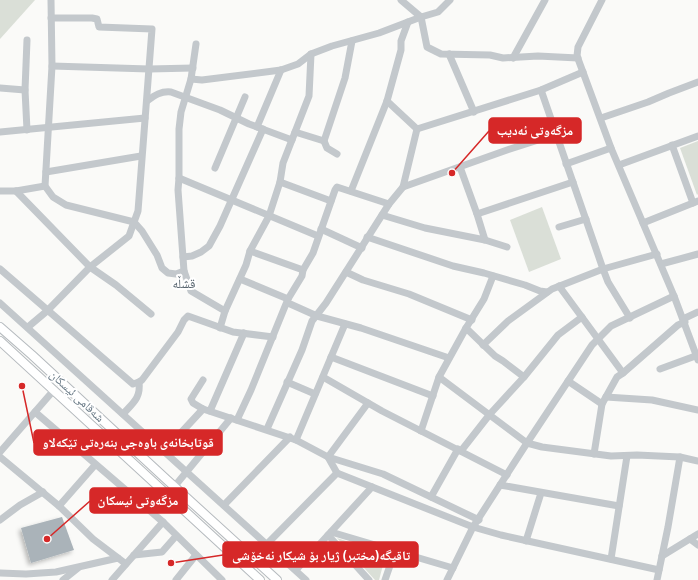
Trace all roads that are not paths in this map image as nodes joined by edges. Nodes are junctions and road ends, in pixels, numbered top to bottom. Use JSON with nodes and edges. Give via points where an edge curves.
{"nodes":[{"id":1,"x":51,"y":0,"type":"edge"},
{"id":2,"x":401,"y":0,"type":"edge"},
{"id":3,"x":450,"y":0,"type":"edge"},
{"id":4,"x":545,"y":0,"type":"edge"},
{"id":5,"x":602,"y":0,"type":"edge"},
{"id":6,"x":421,"y":17,"type":"junction"},
{"id":7,"x":51,"y":18,"type":"junction"},
{"id":8,"x":408,"y":22,"type":"junction"},
{"id":9,"x":27,"y":40,"type":"dead end"},
{"id":10,"x":352,"y":41,"type":"junction"},
{"id":11,"x":196,"y":44,"type":"dead end"},
{"id":12,"x":311,"y":54,"type":"junction"},
{"id":13,"x":449,"y":54,"type":"junction"},
{"id":14,"x":513,"y":58,"type":"junction"},
{"id":15,"x":578,"y":58,"type":"junction"},
{"id":16,"x":52,"y":66,"type":"junction"},
{"id":17,"x":193,"y":68,"type":"junction"},
{"id":18,"x":149,"y":69,"type":"junction"},
{"id":19,"x":281,"y":70,"type":"junction"},
{"id":20,"x":583,"y":72,"type":"junction"},
{"id":21,"x":191,"y":79,"type":"junction"},
{"id":22,"x":698,"y":82,"type":"edge"},
{"id":23,"x":0,"y":88,"type":"edge"},
{"id":24,"x":25,"y":90,"type":"junction"},
{"id":25,"x":541,"y":90,"type":"junction"},
{"id":26,"x":186,"y":97,"type":"junction"},
{"id":27,"x":245,"y":97,"type":"dead end"},
{"id":28,"x":147,"y":100,"type":"junction"},
{"id":29,"x":387,"y":101,"type":"junction"},
{"id":30,"x":474,"y":112,"type":"junction"},
{"id":31,"x":145,"y":118,"type":"junction"},
{"id":32,"x":236,"y":118,"type":"junction"},
{"id":33,"x":601,"y":118,"type":"junction"},
{"id":34,"x":48,"y":128,"type":"junction"},
{"id":35,"x":260,"y":128,"type":"junction"},
{"id":36,"x":27,"y":130,"type":"junction"},
{"id":37,"x":417,"y":130,"type":"junction"},
{"id":38,"x":0,"y":132,"type":"edge"},
{"id":39,"x":295,"y":132,"type":"junction"},
{"id":40,"x":556,"y":134,"type":"junction"},
{"id":41,"x":697,"y":138,"type":"edge"},
{"id":42,"x":292,"y":140,"type":"junction"},
{"id":43,"x":324,"y":141,"type":"junction"},
{"id":44,"x":672,"y":145,"type":"junction"},
{"id":45,"x":611,"y":148,"type":"junction"},
{"id":46,"x":337,"y":154,"type":"dead end"},
{"id":47,"x":141,"y":156,"type":"junction"},
{"id":48,"x":566,"y":164,"type":"junction"},
{"id":49,"x":619,"y":165,"type":"junction"},
{"id":50,"x":460,"y":167,"type":"junction"},
{"id":51,"x":215,"y":168,"type":"dead end"},
{"id":52,"x":46,"y":172,"type":"junction"},
{"id":53,"x":179,"y":178,"type":"junction"},
{"id":54,"x":280,"y":182,"type":"junction"},
{"id":55,"x":573,"y":182,"type":"junction"},
{"id":56,"x":45,"y":186,"type":"junction"},
{"id":57,"x":403,"y":187,"type":"junction"},
{"id":58,"x":0,"y":191,"type":"edge"},
{"id":59,"x":16,"y":191,"type":"junction"},
{"id":60,"x":351,"y":191,"type":"junction"},
{"id":61,"x":231,"y":200,"type":"junction"},
{"id":62,"x":331,"y":201,"type":"junction"},
{"id":63,"x":695,"y":202,"type":"edge"},
{"id":64,"x":389,"y":204,"type":"junction"},
{"id":65,"x":477,"y":214,"type":"junction"},
{"id":66,"x":382,"y":215,"type":"junction"},
{"id":67,"x":269,"y":216,"type":"junction"},
{"id":68,"x":586,"y":219,"type":"junction"},
{"id":69,"x":134,"y":222,"type":"junction"},
{"id":70,"x":643,"y":223,"type":"junction"},
{"id":71,"x":559,"y":227,"type":"dead end"},
{"id":72,"x":320,"y":229,"type":"junction"},
{"id":73,"x":318,"y":236,"type":"junction"},
{"id":74,"x":367,"y":237,"type":"junction"},
{"id":75,"x":485,"y":240,"type":"junction"},
{"id":76,"x":507,"y":247,"type":"dead end"},
{"id":77,"x":362,"y":248,"type":"junction"},
{"id":78,"x":250,"y":251,"type":"junction"},
{"id":79,"x":656,"y":254,"type":"junction"},
{"id":80,"x":698,"y":254,"type":"edge"},
{"id":81,"x":183,"y":256,"type":"junction"},
{"id":82,"x":661,"y":264,"type":"junction"},
{"id":83,"x":90,"y":267,"type":"junction"},
{"id":84,"x":0,"y":269,"type":"edge"},
{"id":85,"x":603,"y":269,"type":"junction"},
{"id":86,"x":303,"y":270,"type":"junction"},
{"id":87,"x":184,"y":271,"type":"junction"},
{"id":88,"x":346,"y":272,"type":"junction"},
{"id":89,"x":493,"y":276,"type":"junction"},
{"id":90,"x":240,"y":279,"type":"junction"},
{"id":91,"x":559,"y":286,"type":"junction"},
{"id":92,"x":548,"y":292,"type":"junction"},
{"id":93,"x":674,"y":296,"type":"junction"},
{"id":94,"x":288,"y":301,"type":"junction"},
{"id":95,"x":0,"y":303,"type":"edge"},
{"id":96,"x":47,"y":311,"type":"junction"},
{"id":97,"x":225,"y":311,"type":"junction"},
{"id":98,"x":698,"y":312,"type":"edge"},
{"id":99,"x":151,"y":314,"type":"dead end"},
{"id":100,"x":317,"y":316,"type":"junction"},
{"id":101,"x":582,"y":316,"type":"junction"},
{"id":102,"x":630,"y":318,"type":"junction"},
{"id":103,"x":472,"y":320,"type":"junction"},
{"id":104,"x":684,"y":321,"type":"junction"},
{"id":105,"x":345,"y":324,"type":"junction"},
{"id":106,"x":0,"y":326,"type":"edge"},
{"id":107,"x":28,"y":327,"type":"junction"},
{"id":108,"x":220,"y":328,"type":"junction"},
{"id":109,"x":466,"y":328,"type":"junction"},
{"id":110,"x":244,"y":334,"type":"junction"},
{"id":111,"x":273,"y":337,"type":"junction"},
{"id":112,"x":598,"y":339,"type":"junction"},
{"id":113,"x":0,"y":341,"type":"edge"},
{"id":114,"x":483,"y":345,"type":"junction"},
{"id":115,"x":331,"y":357,"type":"junction"},
{"id":116,"x":697,"y":357,"type":"edge"},
{"id":117,"x":449,"y":358,"type":"junction"},
{"id":118,"x":39,"y":361,"type":"junction"},
{"id":119,"x":660,"y":369,"type":"dead end"},
{"id":120,"x":32,"y":370,"type":"junction"},
{"id":121,"x":623,"y":373,"type":"junction"},
{"id":122,"x":322,"y":377,"type":"junction"},
{"id":123,"x":439,"y":377,"type":"junction"},
{"id":124,"x":524,"y":377,"type":"junction"},
{"id":125,"x":203,"y":380,"type":"dead end"},
{"id":126,"x":568,"y":381,"type":"junction"},
{"id":127,"x":139,"y":382,"type":"junction"},
{"id":128,"x":287,"y":382,"type":"junction"},
{"id":129,"x":54,"y":390,"type":"junction"},
{"id":130,"x":315,"y":394,"type":"junction"},
{"id":131,"x":433,"y":396,"type":"junction"},
{"id":132,"x":606,"y":397,"type":"junction"},
{"id":133,"x":368,"y":403,"type":"junction"},
{"id":134,"x":602,"y":404,"type":"junction"},
{"id":135,"x":207,"y":410,"type":"junction"},
{"id":136,"x":698,"y":410,"type":"edge"},
{"id":137,"x":35,"y":412,"type":"junction"},
{"id":138,"x":123,"y":414,"type":"junction"},
{"id":139,"x":490,"y":414,"type":"junction"},
{"id":140,"x":234,"y":419,"type":"junction"},
{"id":141,"x":267,"y":429,"type":"junction"},
{"id":142,"x":421,"y":431,"type":"junction"},
{"id":143,"x":293,"y":438,"type":"junction"},
{"id":144,"x":527,"y":443,"type":"junction"},
{"id":145,"x":460,"y":450,"type":"junction"},
{"id":146,"x":164,"y":451,"type":"junction"},
{"id":147,"x":0,"y":452,"type":"edge"},
{"id":148,"x":594,"y":454,"type":"junction"},
{"id":149,"x":328,"y":456,"type":"junction"},
{"id":150,"x":627,"y":456,"type":"junction"},
{"id":151,"x":0,"y":457,"type":"edge"},
{"id":152,"x":680,"y":457,"type":"junction"},
{"id":153,"x":698,"y":461,"type":"edge"},
{"id":154,"x":95,"y":465,"type":"junction"},
{"id":155,"x":186,"y":471,"type":"junction"},
{"id":156,"x":337,"y":473,"type":"junction"},
{"id":157,"x":507,"y":475,"type":"junction"},
{"id":158,"x":174,"y":486,"type":"junction"},
{"id":159,"x":500,"y":486,"type":"junction"},
{"id":160,"x":372,"y":487,"type":"junction"},
{"id":161,"x":43,"y":492,"type":"junction"},
{"id":162,"x":541,"y":493,"type":"junction"},
{"id":163,"x":430,"y":497,"type":"junction"},
{"id":164,"x":224,"y":505,"type":"junction"},
{"id":165,"x":59,"y":506,"type":"junction"},
{"id":166,"x":619,"y":506,"type":"junction"},
{"id":167,"x":0,"y":520,"type":"edge"},
{"id":168,"x":478,"y":520,"type":"junction"},
{"id":169,"x":163,"y":522,"type":"junction"},
{"id":170,"x":473,"y":527,"type":"junction"},
{"id":171,"x":329,"y":533,"type":"junction"},
{"id":172,"x":698,"y":534,"type":"edge"},
{"id":173,"x":176,"y":536,"type":"junction"},
{"id":174,"x":690,"y":539,"type":"junction"},
{"id":175,"x":526,"y":541,"type":"junction"},
{"id":176,"x":267,"y":544,"type":"junction"},
{"id":177,"x":698,"y":545,"type":"edge"},
{"id":178,"x":395,"y":551,"type":"junction"},
{"id":179,"x":134,"y":555,"type":"junction"},
{"id":180,"x":196,"y":555,"type":"junction"},
{"id":181,"x":662,"y":556,"type":"junction"},
{"id":182,"x":118,"y":558,"type":"junction"},
{"id":183,"x":611,"y":558,"type":"junction"},
{"id":184,"x":126,"y":564,"type":"junction"},
{"id":185,"x":80,"y":566,"type":"junction"},
{"id":186,"x":453,"y":568,"type":"junction"},
{"id":187,"x":296,"y":570,"type":"junction"},
{"id":188,"x":659,"y":570,"type":"junction"},
{"id":189,"x":0,"y":573,"type":"edge"},
{"id":190,"x":64,"y":580,"type":"edge"},
{"id":191,"x":112,"y":580,"type":"edge"},
{"id":192,"x":176,"y":580,"type":"edge"},
{"id":193,"x":222,"y":580,"type":"edge"},
{"id":194,"x":260,"y":580,"type":"edge"},
{"id":195,"x":277,"y":580,"type":"edge"},
{"id":196,"x":306,"y":580,"type":"edge"},
{"id":197,"x":369,"y":580,"type":"edge"},
{"id":198,"x":386,"y":580,"type":"edge"},
{"id":199,"x":448,"y":580,"type":"edge"},
{"id":200,"x":658,"y":580,"type":"edge"}],
"edges":[{"from":1,"to":7,"type":"street"},
{"from":2,"to":6,"type":"street"},
{"from":3,"to":6,"type":"street","via":[[438,12]]},
{"from":4,"to":14,"type":"street"},
{"from":5,"to":15,"type":"street","via":[[578,47]]},
{"from":6,"to":8,"type":"street"},
{"from":6,"to":13,"type":"street","via":[[427,47],[441,54]]},
{"from":7,"to":16,"type":"street"},
{"from":7,"to":18,"type":"street","via":[[92,18],[97,19],[99,27],[152,29]]},
{"from":8,"to":10,"type":"street","via":[[379,34]]},
{"from":8,"to":29,"type":"street"},
{"from":9,"to":24,"type":"street"},
{"from":10,"to":12,"type":"street"},
{"from":10,"to":43,"type":"street","via":[[345,78]]},
{"from":11,"to":17,"type":"street"},
{"from":12,"to":19,"type":"street","via":[[298,64]]},
{"from":12,"to":39,"type":"street","via":[[309,96]]},
{"from":13,"to":14,"type":"street"},
{"from":13,"to":30,"type":"street"},
{"from":14,"to":15,"type":"street"},
{"from":15,"to":20,"type":"street"},
{"from":16,"to":18,"type":"street"},
{"from":16,"to":34,"type":"street"},
{"from":17,"to":18,"type":"street"},
{"from":17,"to":21,"type":"street"},
{"from":18,"to":28,"type":"street"},
{"from":19,"to":21,"type":"street","via":[[202,80]]},
{"from":19,"to":35,"type":"street"},
{"from":20,"to":25,"type":"street"},
{"from":20,"to":33,"type":"street"},
{"from":21,"to":26,"type":"street"},
{"from":22,"to":33,"type":"street"},
{"from":23,"to":24,"type":"street"},
{"from":24,"to":36,"type":"street"},
{"from":25,"to":30,"type":"street"},
{"from":25,"to":40,"type":"street"},
{"from":26,"to":28,"type":"street","via":[[164,92]]},
{"from":26,"to":32,"type":"street"},
{"from":26,"to":53,"type":"street","via":[[179,129]]},
{"from":27,"to":32,"type":"street"},
{"from":28,"to":31,"type":"street"},
{"from":29,"to":37,"type":"street"},
{"from":29,"to":60,"type":"street"},
{"from":30,"to":37,"type":"street"},
{"from":31,"to":34,"type":"street"},
{"from":31,"to":47,"type":"street"},
{"from":32,"to":35,"type":"street"},
{"from":32,"to":51,"type":"street"},
{"from":33,"to":45,"type":"street"},
{"from":34,"to":36,"type":"street"},
{"from":34,"to":52,"type":"street"},
{"from":35,"to":42,"type":"street"},
{"from":35,"to":61,"type":"street"},
{"from":36,"to":38,"type":"street"},
{"from":37,"to":57,"type":"street"},
{"from":39,"to":42,"type":"street"},
{"from":39,"to":43,"type":"street"},
{"from":40,"to":48,"type":"street"},
{"from":40,"to":50,"type":"street"},
{"from":41,"to":44,"type":"street"},
{"from":42,"to":54,"type":"street","via":[[283,163]]},
{"from":43,"to":46,"type":"street","via":[[327,148]]},
{"from":44,"to":49,"type":"street"},
{"from":44,"to":63,"type":"street"},
{"from":45,"to":48,"type":"street"},
{"from":45,"to":49,"type":"street"},
{"from":47,"to":52,"type":"street"},
{"from":47,"to":69,"type":"street","via":[[138,211]]},
{"from":48,"to":55,"type":"street"},
{"from":49,"to":70,"type":"street"},
{"from":50,"to":57,"type":"street"},
{"from":50,"to":65,"type":"street"},
{"from":52,"to":56,"type":"street"},
{"from":53,"to":61,"type":"street"},
{"from":53,"to":81,"type":"street"},
{"from":54,"to":62,"type":"street"},
{"from":54,"to":67,"type":"street"},
{"from":55,"to":65,"type":"street"},
{"from":55,"to":68,"type":"street"},
{"from":56,"to":59,"type":"street"},
{"from":56,"to":69,"type":"street","via":[[53,197],[66,205]]},
{"from":57,"to":64,"type":"street"},
{"from":58,"to":59,"type":"street"},
{"from":59,"to":83,"type":"street"},
{"from":60,"to":62,"type":"street","via":[[337,187]]},
{"from":60,"to":64,"type":"street"},
{"from":61,"to":67,"type":"street"},
{"from":61,"to":81,"type":"street","via":[[209,246],[192,256]]},
{"from":62,"to":72,"type":"street"},
{"from":63,"to":70,"type":"street"},
{"from":64,"to":66,"type":"street"},
{"from":65,"to":75,"type":"street"},
{"from":66,"to":74,"type":"street"},
{"from":66,"to":75,"type":"street","via":[[425,228]]},
{"from":67,"to":73,"type":"street"},
{"from":67,"to":78,"type":"street"},
{"from":68,"to":71,"type":"street"},
{"from":68,"to":85,"type":"street"},
{"from":69,"to":83,"type":"street","via":[[129,236]]},
{"from":69,"to":87,"type":"street","via":[[168,274]]},
{"from":70,"to":79,"type":"street"},
{"from":72,"to":73,"type":"street"},
{"from":72,"to":77,"type":"street"},
{"from":73,"to":86,"type":"street"},
{"from":74,"to":77,"type":"street"},
{"from":74,"to":89,"type":"street","via":[[453,266]]},
{"from":75,"to":76,"type":"street"},
{"from":77,"to":88,"type":"street"},
{"from":78,"to":86,"type":"street"},
{"from":78,"to":90,"type":"street"},
{"from":79,"to":82,"type":"street"},
{"from":79,"to":85,"type":"street"},
{"from":80,"to":82,"type":"street"},
{"from":81,"to":87,"type":"street"},
{"from":82,"to":93,"type":"street"},
{"from":83,"to":96,"type":"street"},
{"from":83,"to":99,"type":"street"},
{"from":84,"to":96,"type":"street"},
{"from":85,"to":91,"type":"street"},
{"from":85,"to":102,"type":"street"},
{"from":86,"to":94,"type":"street"},
{"from":87,"to":97,"type":"street","via":[[191,291]]},
{"from":88,"to":100,"type":"street"},
{"from":88,"to":103,"type":"street"},
{"from":89,"to":92,"type":"street","via":[[540,292]]},
{"from":89,"to":103,"type":"street"},
{"from":90,"to":94,"type":"street"},
{"from":90,"to":97,"type":"street"},
{"from":91,"to":92,"type":"street"},
{"from":91,"to":101,"type":"street"},
{"from":92,"to":114,"type":"street","via":[[508,321]]},
{"from":93,"to":102,"type":"street"},
{"from":93,"to":104,"type":"street"},
{"from":94,"to":100,"type":"street"},
{"from":94,"to":111,"type":"street"},
{"from":95,"to":107,"type":"street"},
{"from":96,"to":107,"type":"street"},
{"from":96,"to":127,"type":"street","via":[[133,384]]},
{"from":97,"to":108,"type":"street"},
{"from":98,"to":104,"type":"street"},
{"from":100,"to":105,"type":"street"},
{"from":100,"to":128,"type":"street","via":[[312,321]]},
{"from":101,"to":112,"type":"street"},
{"from":101,"to":124,"type":"street","via":[[558,335]]},
{"from":102,"to":112,"type":"street","via":[[611,326]]},
{"from":103,"to":109,"type":"street"},
{"from":104,"to":116,"type":"street"},
{"from":104,"to":121,"type":"street"},
{"from":105,"to":115,"type":"street"},
{"from":105,"to":117,"type":"street"},
{"from":106,"to":118,"type":"main road","name":"شەقامی ئیسکان"},
{"from":107,"to":138,"type":"street"},
{"from":108,"to":110,"type":"street"},
{"from":108,"to":127,"type":"street","via":[[188,316]]},
{"from":109,"to":114,"type":"street"},
{"from":109,"to":117,"type":"street"},
{"from":110,"to":111,"type":"street"},
{"from":110,"to":135,"type":"street"},
{"from":111,"to":140,"type":"street","via":[[251,390]]},
{"from":112,"to":121,"type":"street"},
{"from":112,"to":126,"type":"street"},
{"from":113,"to":120,"type":"main road","name":"شەقامی ئیسکان"},
{"from":114,"to":124,"type":"street"},
{"from":115,"to":122,"type":"street"},
{"from":115,"to":131,"type":"street"},
{"from":116,"to":119,"type":"street"},
{"from":117,"to":123,"type":"street"},
{"from":118,"to":120,"type":"main road"},
{"from":118,"to":158,"type":"main road","name":"شەقامی ئیسکان"},
{"from":120,"to":129,"type":"main road","name":"شەقامی ئیسکان"},
{"from":121,"to":132,"type":"street","via":[[617,377]]},
{"from":122,"to":130,"type":"street"},
{"from":122,"to":133,"type":"street"},
{"from":123,"to":131,"type":"street"},
{"from":123,"to":139,"type":"street"},
{"from":124,"to":139,"type":"street"},
{"from":125,"to":135,"type":"street","via":[[191,401]]},
{"from":126,"to":134,"type":"street"},
{"from":126,"to":144,"type":"street"},
{"from":127,"to":138,"type":"street","via":[[138,397]]},
{"from":128,"to":130,"type":"street"},
{"from":128,"to":141,"type":"street"},
{"from":129,"to":137,"type":"street"},
{"from":129,"to":194,"type":"main road","name":"شەقامی ئیسکان"},
{"from":130,"to":143,"type":"street"},
{"from":131,"to":142,"type":"street"},
{"from":132,"to":134,"type":"street"},
{"from":132,"to":136,"type":"street","via":[[652,400]]},
{"from":133,"to":142,"type":"street"},
{"from":133,"to":149,"type":"street"},
{"from":134,"to":148,"type":"street"},
{"from":135,"to":140,"type":"street"},
{"from":135,"to":146,"type":"street"},
{"from":137,"to":147,"type":"street"},
{"from":137,"to":154,"type":"street"},
{"from":138,"to":146,"type":"street"},
{"from":139,"to":144,"type":"street"},
{"from":139,"to":145,"type":"street"},
{"from":140,"to":141,"type":"street"},
{"from":140,"to":155,"type":"street"},
{"from":141,"to":143,"type":"street"},
{"from":142,"to":145,"type":"street"},
{"from":143,"to":149,"type":"street"},
{"from":143,"to":164,"type":"street"},
{"from":144,"to":148,"type":"street"},
{"from":144,"to":157,"type":"street"},
{"from":145,"to":157,"type":"street"},
{"from":145,"to":163,"type":"street"},
{"from":146,"to":155,"type":"street"},
{"from":148,"to":150,"type":"street"},
{"from":149,"to":156,"type":"street"},
{"from":149,"to":163,"type":"street","via":[[383,474]]},
{"from":150,"to":152,"type":"street"},
{"from":150,"to":166,"type":"street"},
{"from":151,"to":161,"type":"street"},
{"from":152,"to":153,"type":"street"},
{"from":152,"to":181,"type":"street"},
{"from":154,"to":165,"type":"street"},
{"from":154,"to":169,"type":"street"},
{"from":155,"to":158,"type":"street"},
{"from":155,"to":164,"type":"street"},
{"from":156,"to":160,"type":"street"},
{"from":156,"to":176,"type":"street"},
{"from":157,"to":159,"type":"street"},
{"from":158,"to":195,"type":"main road","name":"شەقامی ئیسکان"},
{"from":159,"to":162,"type":"street"},
{"from":159,"to":168,"type":"street"},
{"from":160,"to":170,"type":"street"},
{"from":160,"to":171,"type":"street"},
{"from":161,"to":165,"type":"street"},
{"from":161,"to":167,"type":"street"},
{"from":162,"to":166,"type":"street"},
{"from":162,"to":175,"type":"street"},
{"from":163,"to":168,"type":"street"},
{"from":164,"to":176,"type":"street"},
{"from":165,"to":182,"type":"street","via":[[92,539]]},
{"from":166,"to":183,"type":"street"},
{"from":168,"to":170,"type":"street"},
{"from":169,"to":173,"type":"street"},
{"from":169,"to":179,"type":"street"},
{"from":170,"to":175,"type":"street"},
{"from":170,"to":186,"type":"street"},
{"from":171,"to":178,"type":"street"},
{"from":171,"to":187,"type":"street"},
{"from":171,"to":197,"type":"street"},
{"from":172,"to":174,"type":"street"},
{"from":173,"to":179,"type":"street","via":[[162,552]]},
{"from":173,"to":180,"type":"street"},
{"from":174,"to":177,"type":"street"},
{"from":174,"to":181,"type":"street"},
{"from":175,"to":183,"type":"street"},
{"from":176,"to":187,"type":"street"},
{"from":178,"to":186,"type":"street"},
{"from":178,"to":198,"type":"street"},
{"from":179,"to":184,"type":"street"},
{"from":180,"to":192,"type":"street"},
{"from":180,"to":193,"type":"street"},
{"from":181,"to":188,"type":"street"},
{"from":182,"to":184,"type":"street"},
{"from":182,"to":185,"type":"street"},
{"from":183,"to":188,"type":"street"},
{"from":184,"to":191,"type":"street"},
{"from":185,"to":189,"type":"street","via":[[56,572]]},
{"from":185,"to":190,"type":"street"},
{"from":186,"to":199,"type":"street"},
{"from":187,"to":196,"type":"street"},
{"from":188,"to":200,"type":"street"}]}
